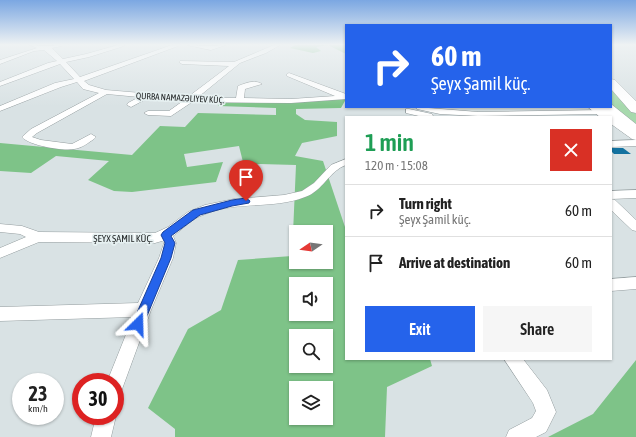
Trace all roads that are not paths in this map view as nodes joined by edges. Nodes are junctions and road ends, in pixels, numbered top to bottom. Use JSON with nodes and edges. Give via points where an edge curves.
{"nodes":[{"id":1,"x":48,"y":65,"type":"edge"},
{"id":2,"x":66,"y":65,"type":"edge"},
{"id":3,"x":120,"y":65,"type":"edge"},
{"id":4,"x":219,"y":65,"type":"edge"},
{"id":5,"x":231,"y":65,"type":"edge"},
{"id":6,"x":203,"y":67,"type":"dead end"},
{"id":7,"x":289,"y":74,"type":"dead end"},
{"id":8,"x":78,"y":80,"type":"junction"},
{"id":9,"x":612,"y":83,"type":"edge"},
{"id":10,"x":0,"y":84,"type":"edge"},
{"id":11,"x":258,"y":84,"type":"dead end"},
{"id":12,"x":106,"y":92,"type":"junction"},
{"id":13,"x":146,"y":96,"type":"junction"},
{"id":14,"x":345,"y":98,"type":"edge"},
{"id":15,"x":345,"y":98,"type":"edge"},
{"id":16,"x":190,"y":100,"type":"junction"},
{"id":17,"x":240,"y":100,"type":"junction"},
{"id":18,"x":131,"y":105,"type":"dead end"},
{"id":19,"x":424,"y":108,"type":"edge"},
{"id":20,"x":512,"y":108,"type":"edge"},
{"id":21,"x":0,"y":109,"type":"edge"},
{"id":22,"x":636,"y":109,"type":"edge"},
{"id":23,"x":462,"y":110,"type":"edge"},
{"id":24,"x":409,"y":111,"type":"dead end"},
{"id":25,"x":148,"y":113,"type":"dead end"},
{"id":26,"x":605,"y":113,"type":"edge"},
{"id":27,"x":520,"y":115,"type":"edge"},
{"id":28,"x":612,"y":117,"type":"edge"},
{"id":29,"x":612,"y":118,"type":"edge"},
{"id":30,"x":636,"y":130,"type":"edge"},
{"id":31,"x":636,"y":136,"type":"edge"},
{"id":32,"x":91,"y":137,"type":"dead end"},
{"id":33,"x":636,"y":143,"type":"edge"},
{"id":34,"x":612,"y":144,"type":"edge"},
{"id":35,"x":345,"y":162,"type":"edge"},
{"id":36,"x":636,"y":194,"type":"edge"},
{"id":37,"x":612,"y":195,"type":"edge"},
{"id":38,"x":612,"y":204,"type":"edge"},
{"id":39,"x":636,"y":227,"type":"edge"},
{"id":40,"x":0,"y":228,"type":"edge"},
{"id":41,"x":166,"y":235,"type":"junction"},
{"id":42,"x":38,"y":237,"type":"junction"},
{"id":43,"x":0,"y":253,"type":"edge"},
{"id":44,"x":636,"y":283,"type":"edge"},
{"id":45,"x":612,"y":285,"type":"edge"},
{"id":46,"x":143,"y":310,"type":"junction"},
{"id":47,"x":0,"y":314,"type":"edge"},
{"id":48,"x":514,"y":360,"type":"edge"},
{"id":49,"x":120,"y":373,"type":"edge"},
{"id":50,"x":103,"y":425,"type":"edge"},
{"id":51,"x":98,"y":437,"type":"edge"},
{"id":52,"x":516,"y":437,"type":"edge"}],
"edges":[{"from":1,"to":10,"type":"street"},
{"from":2,"to":8,"type":"street","name":"QURBA NAMAZƏLIYEV KÜÇ."},
{"from":3,"to":8,"type":"street"},
{"from":4,"to":6,"type":"street"},
{"from":5,"to":16,"type":"street"},
{"from":7,"to":14,"type":"street"},
{"from":8,"to":12,"type":"street","name":"QURBA NAMAZƏLIYEV KÜÇ.","via":[[86,87]]},
{"from":8,"to":21,"type":"street"},
{"from":9,"to":22,"type":"highway"},
{"from":11,"to":17,"type":"street","via":[[245,85],[240,91]]},
{"from":12,"to":13,"type":"street","name":"QURBA NAMAZƏLIYEV KÜÇ."},
{"from":12,"to":32,"type":"street","via":[[27,137],[37,143],[73,146]]},
{"from":13,"to":16,"type":"street","name":"QURBA NAMAZƏLIYEV KÜÇ."},
{"from":13,"to":18,"type":"street"},
{"from":15,"to":17,"type":"street","name":"QURBA NAMAZƏLIYEV KÜÇ."},
{"from":16,"to":17,"type":"street","name":"QURBA NAMAZƏLIYEV KÜÇ."},
{"from":16,"to":25,"type":"street","via":[[171,114]]},
{"from":19,"to":23,"type":"street","via":[[434,111]]},
{"from":20,"to":27,"type":"street"},
{"from":23,"to":24,"type":"street","via":[[446,116],[428,116]]},
{"from":23,"to":27,"type":"street"},
{"from":26,"to":27,"type":"street"},
{"from":28,"to":30,"type":"highway"},
{"from":29,"to":31,"type":"highway"},
{"from":33,"to":34,"type":"street"},
{"from":35,"to":41,"type":"street","name":"ŞEYX ŞAMIL KÜÇ.","via":[[336,164],[322,183],[298,196],[232,203],[204,210]]},
{"from":36,"to":37,"type":"street"},
{"from":38,"to":39,"type":"street"},
{"from":40,"to":42,"type":"street","name":"ŞEYX ŞAMIL KÜÇ.","via":[[22,230]]},
{"from":41,"to":42,"type":"street","name":"ŞEYX ŞAMIL KÜÇ.","via":[[144,239]]},
{"from":41,"to":46,"type":"street","via":[[170,243],[166,258]]},
{"from":42,"to":43,"type":"street"},
{"from":44,"to":45,"type":"street"},
{"from":46,"to":47,"type":"street"},
{"from":46,"to":49,"type":"street"},
{"from":48,"to":52,"type":"street","via":[[540,397],[546,412],[539,425]]},
{"from":50,"to":51,"type":"street"}]}
